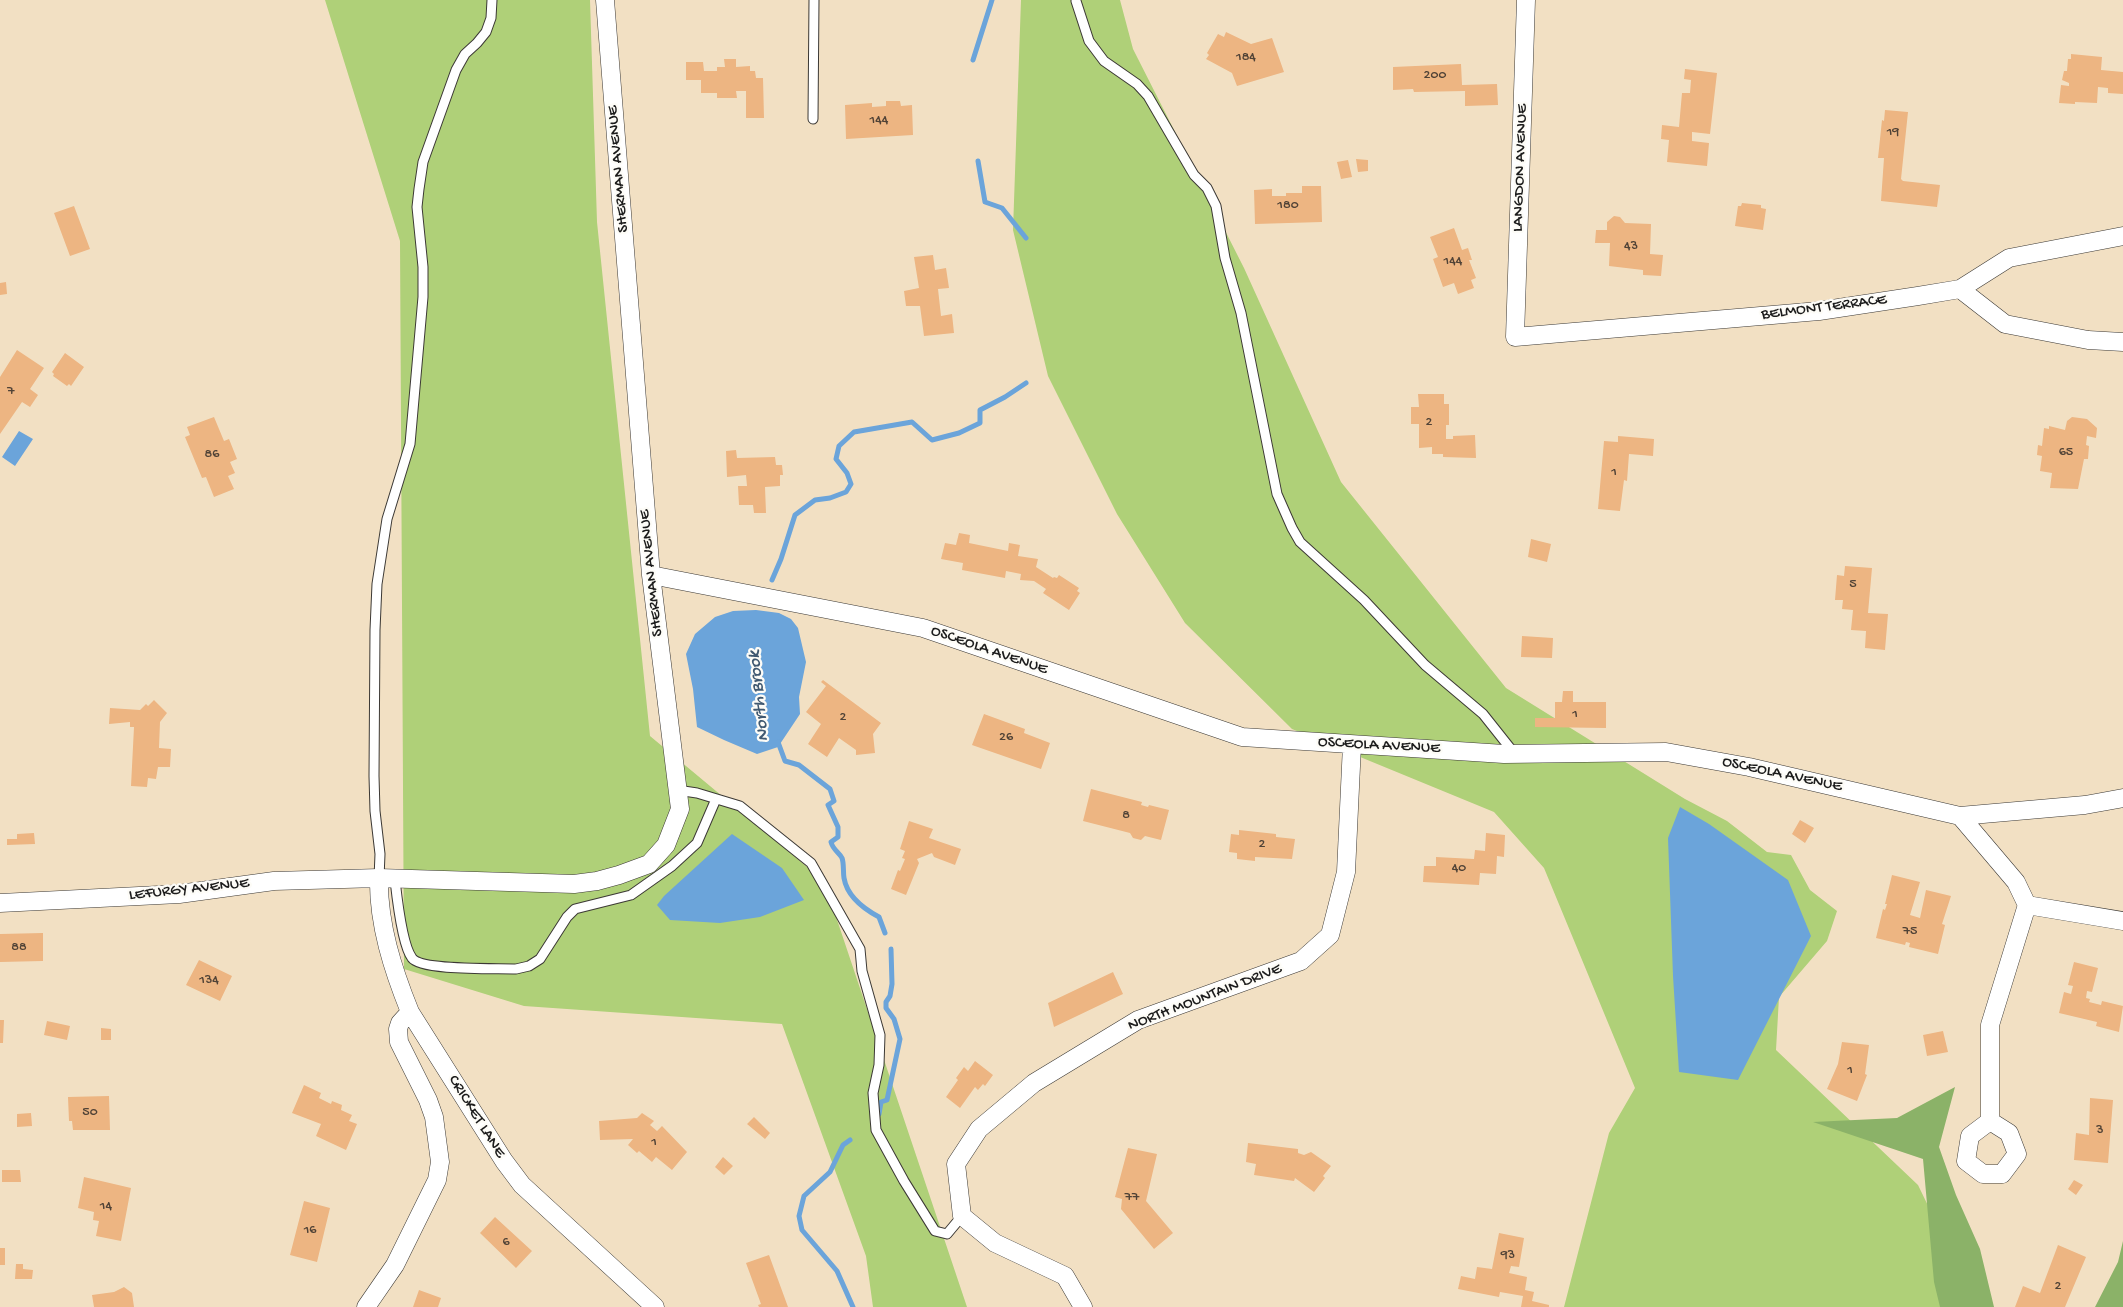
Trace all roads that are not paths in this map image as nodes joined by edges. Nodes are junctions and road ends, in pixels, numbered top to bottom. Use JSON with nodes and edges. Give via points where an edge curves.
{"nodes":[{"id":1,"x":492,"y":0,"type":"edge"},
{"id":2,"x":605,"y":0,"type":"edge"},
{"id":3,"x":814,"y":0,"type":"edge"},
{"id":4,"x":1526,"y":0,"type":"edge"},
{"id":5,"x":1076,"y":1,"type":"edge"},
{"id":6,"x":813,"y":119,"type":"dead end"},
{"id":7,"x":2123,"y":236,"type":"edge"},
{"id":8,"x":1960,"y":289,"type":"junction"},
{"id":9,"x":1515,"y":337,"type":"joint"},
{"id":10,"x":2123,"y":342,"type":"edge"},
{"id":11,"x":651,"y":574,"type":"junction"},
{"id":12,"x":1352,"y":745,"type":"junction"},
{"id":13,"x":1514,"y":753,"type":"junction"},
{"id":14,"x":677,"y":790,"type":"junction"},
{"id":15,"x":2123,"y":798,"type":"edge"},
{"id":16,"x":716,"y":799,"type":"junction"},
{"id":17,"x":1960,"y":816,"type":"junction"},
{"id":18,"x":387,"y":879,"type":"junction"},
{"id":19,"x":0,"y":903,"type":"edge"},
{"id":20,"x":2026,"y":905,"type":"junction"},
{"id":21,"x":2123,"y":921,"type":"edge"},
{"id":22,"x":410,"y":1012,"type":"junction"},
{"id":23,"x":1990,"y":1121,"type":"dead end"},
{"id":24,"x":962,"y":1216,"type":"junction"},
{"id":25,"x":366,"y":1307,"type":"edge"},
{"id":26,"x":656,"y":1307,"type":"edge"},
{"id":27,"x":1083,"y":1307,"type":"edge"}],
"edges":[{"from":1,"to":18,"type":"lane","via":[[486,32],[465,54],[456,70],[423,162],[419,189],[417,207],[423,298],[410,444],[387,518],[374,630],[375,811],[380,854]]},
{"from":2,"to":11,"type":"street","name":"SHERMAN AVENUE"},
{"from":3,"to":6,"type":"lane"},
{"from":4,"to":9,"type":"street","name":"LANGDON AVENUE"},
{"from":5,"to":13,"type":"lane","via":[[1089,41],[1104,61],[1137,84],[1148,96],[1216,206],[1224,258],[1241,312],[1277,494],[1300,542],[1364,600],[1425,665],[1483,714]]},
{"from":7,"to":8,"type":"street","name":"BELMONT TERRACE","via":[[2009,258]]},
{"from":8,"to":9,"type":"street","name":"BELMONT TERRACE","via":[[1819,311]]},
{"from":8,"to":10,"type":"street","via":[[2005,324],[2088,340]]},
{"from":11,"to":12,"type":"street","name":"OSCEOLA AVENUE","via":[[923,628],[1242,737]]},
{"from":11,"to":14,"type":"street","name":"SHERMAN AVENUE"},
{"from":12,"to":13,"type":"street","name":"OSCEOLA AVENUE"},
{"from":12,"to":24,"type":"street","name":"NORTH MOUNTAIN DRIVE","via":[[1346,872],[1330,935],[1301,961],[1138,1020],[1034,1083],[979,1129],[956,1164]]},
{"from":13,"to":17,"type":"street","name":"OSCEOLA AVENUE","via":[[1666,752],[1749,767]]},
{"from":14,"to":16,"type":"lane"},
{"from":14,"to":18,"type":"street","name":"SHERMAN AVENUE","via":[[680,809],[666,845],[649,864],[619,875],[574,884]]},
{"from":15,"to":17,"type":"street","name":"OSCEOLA AVENUE","via":[[2085,806]]},
{"from":16,"to":18,"type":"lane","via":[[697,843],[672,866],[631,895],[574,909],[540,959],[529,966],[419,965],[409,952]]},
{"from":16,"to":24,"type":"lane","via":[[740,806],[811,864],[860,949],[862,971],[880,1035],[879,1065],[873,1092],[876,1130],[935,1231],[947,1234]]},
{"from":17,"to":20,"type":"street","via":[[2016,882]]},
{"from":18,"to":19,"type":"street","name":"LEFURGY AVENUE","via":[[274,881],[179,894]]},
{"from":18,"to":22,"type":"street","name":"CRICKET LANE","via":[[378,904],[400,989]]},
{"from":20,"to":21,"type":"street"},
{"from":20,"to":23,"type":"street","via":[[1990,1025]]},
{"from":22,"to":25,"type":"street","via":[[400,1023],[399,1042],[434,1117],[440,1162],[437,1180],[395,1265]]},
{"from":22,"to":26,"type":"street","name":"CRICKET LANE","via":[[522,1185]]},
{"from":24,"to":27,"type":"street","via":[[995,1243],[1064,1276]]}]}
